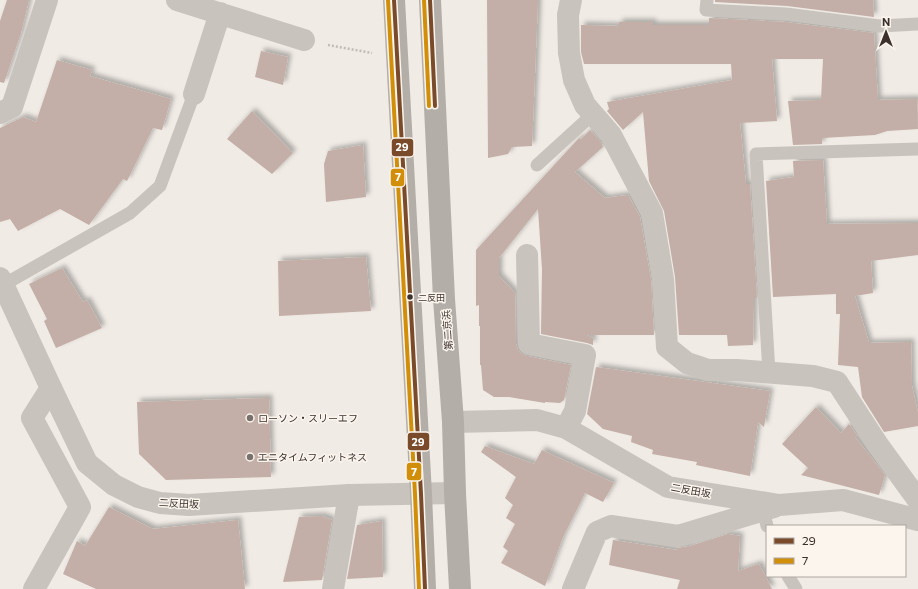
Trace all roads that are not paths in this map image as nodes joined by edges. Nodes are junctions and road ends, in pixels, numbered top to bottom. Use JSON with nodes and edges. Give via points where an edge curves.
{"nodes":[{"id":1,"x":47,"y":0,"type":"edge"},
{"id":2,"x":177,"y":0,"type":"edge"},
{"id":3,"x":394,"y":0,"type":"edge"},
{"id":4,"x":430,"y":0,"type":"edge"},
{"id":5,"x":571,"y":0,"type":"edge"},
{"id":6,"x":707,"y":0,"type":"edge"},
{"id":7,"x":220,"y":13,"type":"junction"},
{"id":8,"x":918,"y":24,"type":"edge"},
{"id":9,"x":304,"y":40,"type":"road end"},
{"id":10,"x":194,"y":94,"type":"joint"},
{"id":11,"x":0,"y":113,"type":"edge"},
{"id":12,"x":593,"y":114,"type":"junction"},
{"id":13,"x":918,"y":149,"type":"edge"},
{"id":14,"x":537,"y":165,"type":"dead end"},
{"id":15,"x":527,"y":255,"type":"dead end"},
{"id":16,"x":1,"y":283,"type":"edge"},
{"id":17,"x":769,"y":372,"type":"junction"},
{"id":18,"x":51,"y":388,"type":"junction"},
{"id":19,"x":453,"y":422,"type":"junction"},
{"id":20,"x":566,"y":428,"type":"junction"},
{"id":21,"x":455,"y":492,"type":"junction"},
{"id":22,"x":421,"y":494,"type":"junction"},
{"id":23,"x":349,"y":495,"type":"junction"},
{"id":24,"x":918,"y":500,"type":"edge"},
{"id":25,"x":769,"y":514,"type":"edge"},
{"id":26,"x":918,"y":520,"type":"edge"},
{"id":27,"x":789,"y":577,"type":"edge"},
{"id":28,"x":34,"y":589,"type":"edge"},
{"id":29,"x":333,"y":589,"type":"edge"},
{"id":30,"x":425,"y":589,"type":"edge"},
{"id":31,"x":460,"y":589,"type":"edge"},
{"id":32,"x":573,"y":589,"type":"edge"},
{"id":33,"x":796,"y":589,"type":"edge"}],
"edges":[{"from":1,"to":11,"type":"street","via":[[12,107]]},
{"from":2,"to":7,"type":"street"},
{"from":3,"to":22,"type":"highway"},
{"from":4,"to":19,"type":"highway","name":"第二京浜","via":[[444,299]]},
{"from":5,"to":12,"type":"street","via":[[568,15],[568,53],[574,80],[585,105]]},
{"from":6,"to":8,"type":"lane","via":[[706,10],[786,14],[880,26]]},
{"from":7,"to":9,"type":"street"},
{"from":7,"to":10,"type":"street"},
{"from":10,"to":16,"type":"lane","via":[[160,186],[130,213]]},
{"from":12,"to":14,"type":"lane"},
{"from":12,"to":17,"type":"street","via":[[611,135],[652,213],[663,279],[667,347],[687,363],[708,370]]},
{"from":13,"to":17,"type":"lane","via":[[756,154]]},
{"from":15,"to":20,"type":"street","via":[[528,344],[585,355],[575,411]]},
{"from":16,"to":18,"type":"street","name":"二反田坂"},
{"from":17,"to":24,"type":"street","via":[[812,376],[837,382]]},
{"from":18,"to":23,"type":"street","name":"二反田坂","via":[[87,463],[114,485],[138,497],[160,503],[189,505]]},
{"from":18,"to":28,"type":"street","via":[[32,418],[80,508]]},
{"from":19,"to":20,"type":"street","name":"二反田坂","via":[[537,420]]},
{"from":19,"to":21,"type":"highway","name":"第二京浜"},
{"from":20,"to":25,"type":"street","name":"二反田坂","via":[[668,487]]},
{"from":21,"to":22,"type":"street","name":"二反田坂"},
{"from":21,"to":31,"type":"highway","name":"第二京浜"},
{"from":22,"to":23,"type":"street","name":"二反田坂"},
{"from":22,"to":30,"type":"highway"},
{"from":23,"to":29,"type":"street"},
{"from":25,"to":26,"type":"street","name":"二反田坂","via":[[842,500]]},
{"from":25,"to":32,"type":"street","via":[[678,536],[611,526],[597,532]]},
{"from":27,"to":33,"type":"lane"}]}
